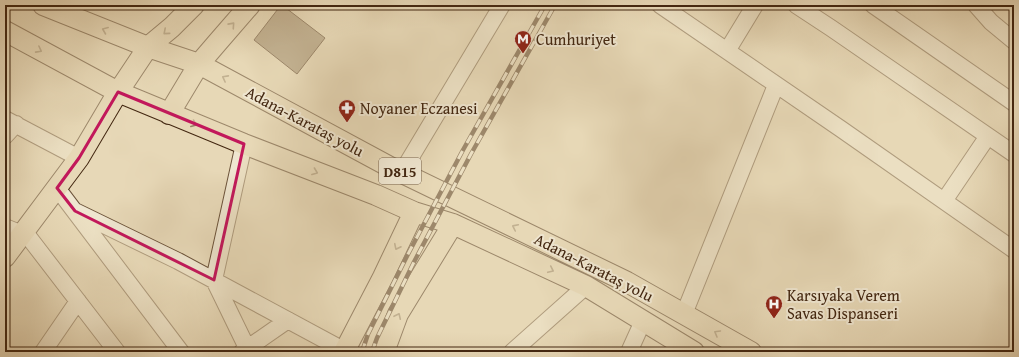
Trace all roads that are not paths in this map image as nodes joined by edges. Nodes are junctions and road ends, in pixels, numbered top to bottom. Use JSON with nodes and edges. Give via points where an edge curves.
{"nodes":[{"id":1,"x":42,"y":5,"type":"edge"},
{"id":2,"x":194,"y":5,"type":"edge"},
{"id":3,"x":250,"y":5,"type":"edge"},
{"id":4,"x":502,"y":5,"type":"edge"},
{"id":5,"x":660,"y":5,"type":"edge"},
{"id":6,"x":755,"y":5,"type":"edge"},
{"id":7,"x":796,"y":5,"type":"edge"},
{"id":8,"x":872,"y":5,"type":"edge"},
{"id":9,"x":976,"y":5,"type":"edge"},
{"id":10,"x":5,"y":31,"type":"edge"},
{"id":11,"x":1014,"y":41,"type":"edge"},
{"id":12,"x":148,"y":47,"type":"junction"},
{"id":13,"x":727,"y":51,"type":"junction"},
{"id":14,"x":199,"y":64,"type":"junction"},
{"id":15,"x":776,"y":85,"type":"junction"},
{"id":16,"x":118,"y":92,"type":"junction"},
{"id":17,"x":1014,"y":103,"type":"edge"},
{"id":18,"x":169,"y":114,"type":"junction"},
{"id":19,"x":10,"y":122,"type":"edge"},
{"id":20,"x":5,"y":136,"type":"edge"},
{"id":21,"x":988,"y":136,"type":"junction"},
{"id":22,"x":244,"y":144,"type":"junction"},
{"id":23,"x":1014,"y":154,"type":"edge"},
{"id":24,"x":79,"y":158,"type":"junction"},
{"id":25,"x":402,"y":172,"type":"junction"},
{"id":26,"x":57,"y":188,"type":"junction"},
{"id":27,"x":944,"y":201,"type":"junction"},
{"id":28,"x":75,"y":211,"type":"junction"},
{"id":29,"x":414,"y":212,"type":"junction"},
{"id":30,"x":453,"y":224,"type":"junction"},
{"id":31,"x":17,"y":231,"type":"edge"},
{"id":32,"x":1014,"y":250,"type":"edge"},
{"id":33,"x":5,"y":257,"type":"edge"},
{"id":34,"x":214,"y":280,"type":"junction"},
{"id":35,"x":586,"y":286,"type":"junction"},
{"id":36,"x":78,"y":302,"type":"junction"},
{"id":37,"x":684,"y":314,"type":"junction"},
{"id":38,"x":288,"y":320,"type":"junction"},
{"id":39,"x":643,"y":321,"type":"junction"},
{"id":40,"x":246,"y":351,"type":"edge"},
{"id":41,"x":43,"y":352,"type":"edge"},
{"id":42,"x":117,"y":352,"type":"edge"},
{"id":43,"x":181,"y":352,"type":"edge"},
{"id":44,"x":344,"y":352,"type":"edge"},
{"id":45,"x":384,"y":352,"type":"edge"},
{"id":46,"x":512,"y":352,"type":"edge"},
{"id":47,"x":629,"y":352,"type":"edge"},
{"id":48,"x":694,"y":352,"type":"edge"},
{"id":49,"x":751,"y":352,"type":"edge"}],
"edges":[{"from":12,"to":1,"type":"main road","name":"Adana-Karataş yolu","number":"D815","one_way":true},
{"from":2,"to":12,"type":"main road","one_way":true},
{"from":14,"to":3,"type":"main road","one_way":true},
{"from":4,"to":25,"type":"street"},
{"from":5,"to":13,"type":"street"},
{"from":6,"to":13,"type":"street"},
{"from":7,"to":21,"type":"street"},
{"from":8,"to":17,"type":"street"},
{"from":9,"to":11,"type":"street","via":[[991,22]]},
{"from":10,"to":16,"type":"main road","name":"Adana-Karataş yolu","number":"D815","one_way":true},
{"from":12,"to":14,"type":"main road","name":"Adana-Karataş yolu","number":"D815"},
{"from":12,"to":16,"type":"main road"},
{"from":13,"to":15,"type":"street"},
{"from":14,"to":18,"type":"main road"},
{"from":25,"to":14,"type":"main road","name":"Adana-Karataş yolu","number":"D815","one_way":true},
{"from":15,"to":27,"type":"street"},
{"from":15,"to":37,"type":"street"},
{"from":16,"to":18,"type":"main road","name":"Adana-Karataş yolu","number":"D815"},
{"from":16,"to":24,"type":"main road"},
{"from":18,"to":22,"type":"main road","name":"Adana-Karataş yolu","number":"D815","one_way":true},
{"from":19,"to":20,"type":"street"},
{"from":19,"to":24,"type":"street"},
{"from":21,"to":23,"type":"street"},
{"from":21,"to":27,"type":"street"},
{"from":22,"to":29,"type":"main road","name":"Adana-Karataş yolu","number":"D815","one_way":true},
{"from":22,"to":34,"type":"street"},
{"from":24,"to":26,"type":"main road"},
{"from":37,"to":25,"type":"main road","name":"Adana-Karataş yolu","number":"D815","one_way":true,"via":[[626,282]]},
{"from":26,"to":28,"type":"street"},
{"from":26,"to":31,"type":"main road"},
{"from":27,"to":32,"type":"street"},
{"from":28,"to":34,"type":"street"},
{"from":28,"to":43,"type":"street"},
{"from":29,"to":30,"type":"main road","name":"Adana-Karataş yolu","number":"D815"},
{"from":29,"to":44,"type":"main road","one_way":true},
{"from":30,"to":35,"type":"main road","name":"Adana-Karataş yolu","number":"D815","one_way":true},
{"from":45,"to":30,"type":"main road","one_way":true,"via":[[398,314]]},
{"from":31,"to":33,"type":"main road"},
{"from":31,"to":36,"type":"street"},
{"from":34,"to":38,"type":"street"},
{"from":34,"to":40,"type":"street"},
{"from":35,"to":39,"type":"main road","name":"Adana-Karataş yolu","number":"D815"},
{"from":35,"to":46,"type":"street"},
{"from":36,"to":41,"type":"street"},
{"from":36,"to":42,"type":"street"},
{"from":49,"to":37,"type":"main road","name":"Adana-Karataş yolu","number":"D815","one_way":true},
{"from":38,"to":40,"type":"street"},
{"from":38,"to":44,"type":"street"},
{"from":39,"to":47,"type":"street"},
{"from":39,"to":48,"type":"main road","name":"Adana-Karataş yolu","number":"D815"}]}
